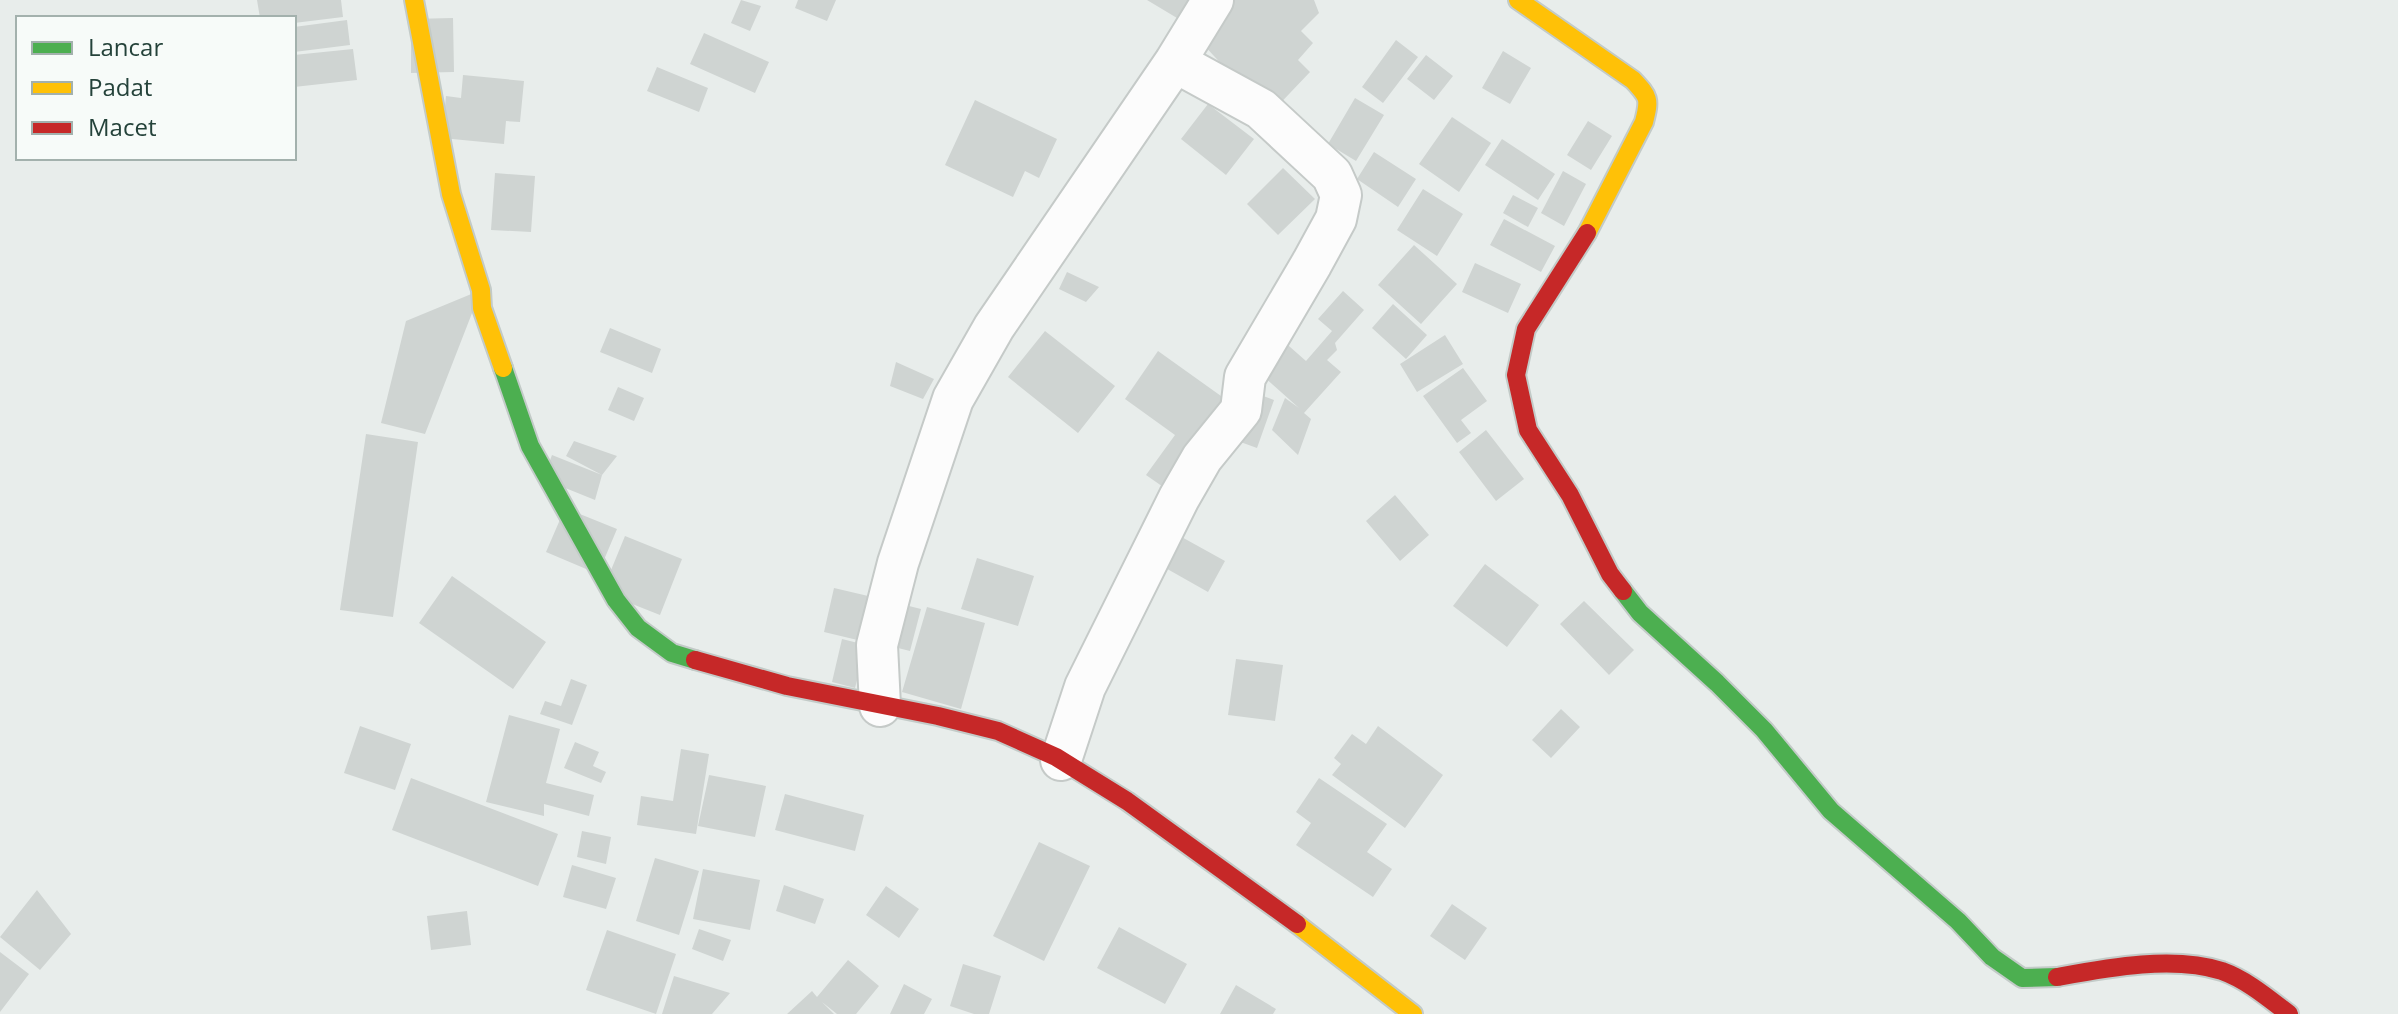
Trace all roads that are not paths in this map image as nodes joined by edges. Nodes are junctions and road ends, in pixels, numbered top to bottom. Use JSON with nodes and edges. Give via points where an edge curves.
{"nodes":[{"id":1,"x":414,"y":0,"type":"edge"},
{"id":2,"x":1213,"y":0,"type":"edge"},
{"id":3,"x":1518,"y":0,"type":"edge"},
{"id":4,"x":1175,"y":62,"type":"junction"},
{"id":5,"x":880,"y":706,"type":"junction"},
{"id":6,"x":1061,"y":760,"type":"junction"},
{"id":7,"x":1413,"y":1014,"type":"edge"},
{"id":8,"x":2289,"y":1014,"type":"edge"}],
"edges":[{"from":1,"to":5,"type":"street","via":[[451,194],[482,308],[530,446],[616,600],[638,628],[672,653]]},
{"from":2,"to":4,"type":"street"},
{"from":3,"to":8,"type":"street","via":[[1647,95],[1644,122],[1594,223],[1526,329],[1516,375],[1528,430],[1570,495],[1610,574],[1640,613],[1764,730],[1831,811],[2011,972],[2045,979],[2120,966],[2205,967],[2240,980]]},
{"from":4,"to":5,"type":"street","via":[[994,327],[953,399],[898,563],[877,645]]},
{"from":4,"to":6,"type":"street","via":[[1261,109],[1332,175],[1341,195],[1336,219],[1245,377],[1241,410],[1202,458],[1179,498],[1085,687]]},
{"from":5,"to":6,"type":"street","via":[[998,731]]},
{"from":6,"to":7,"type":"street","via":[[1270,903]]}]}
